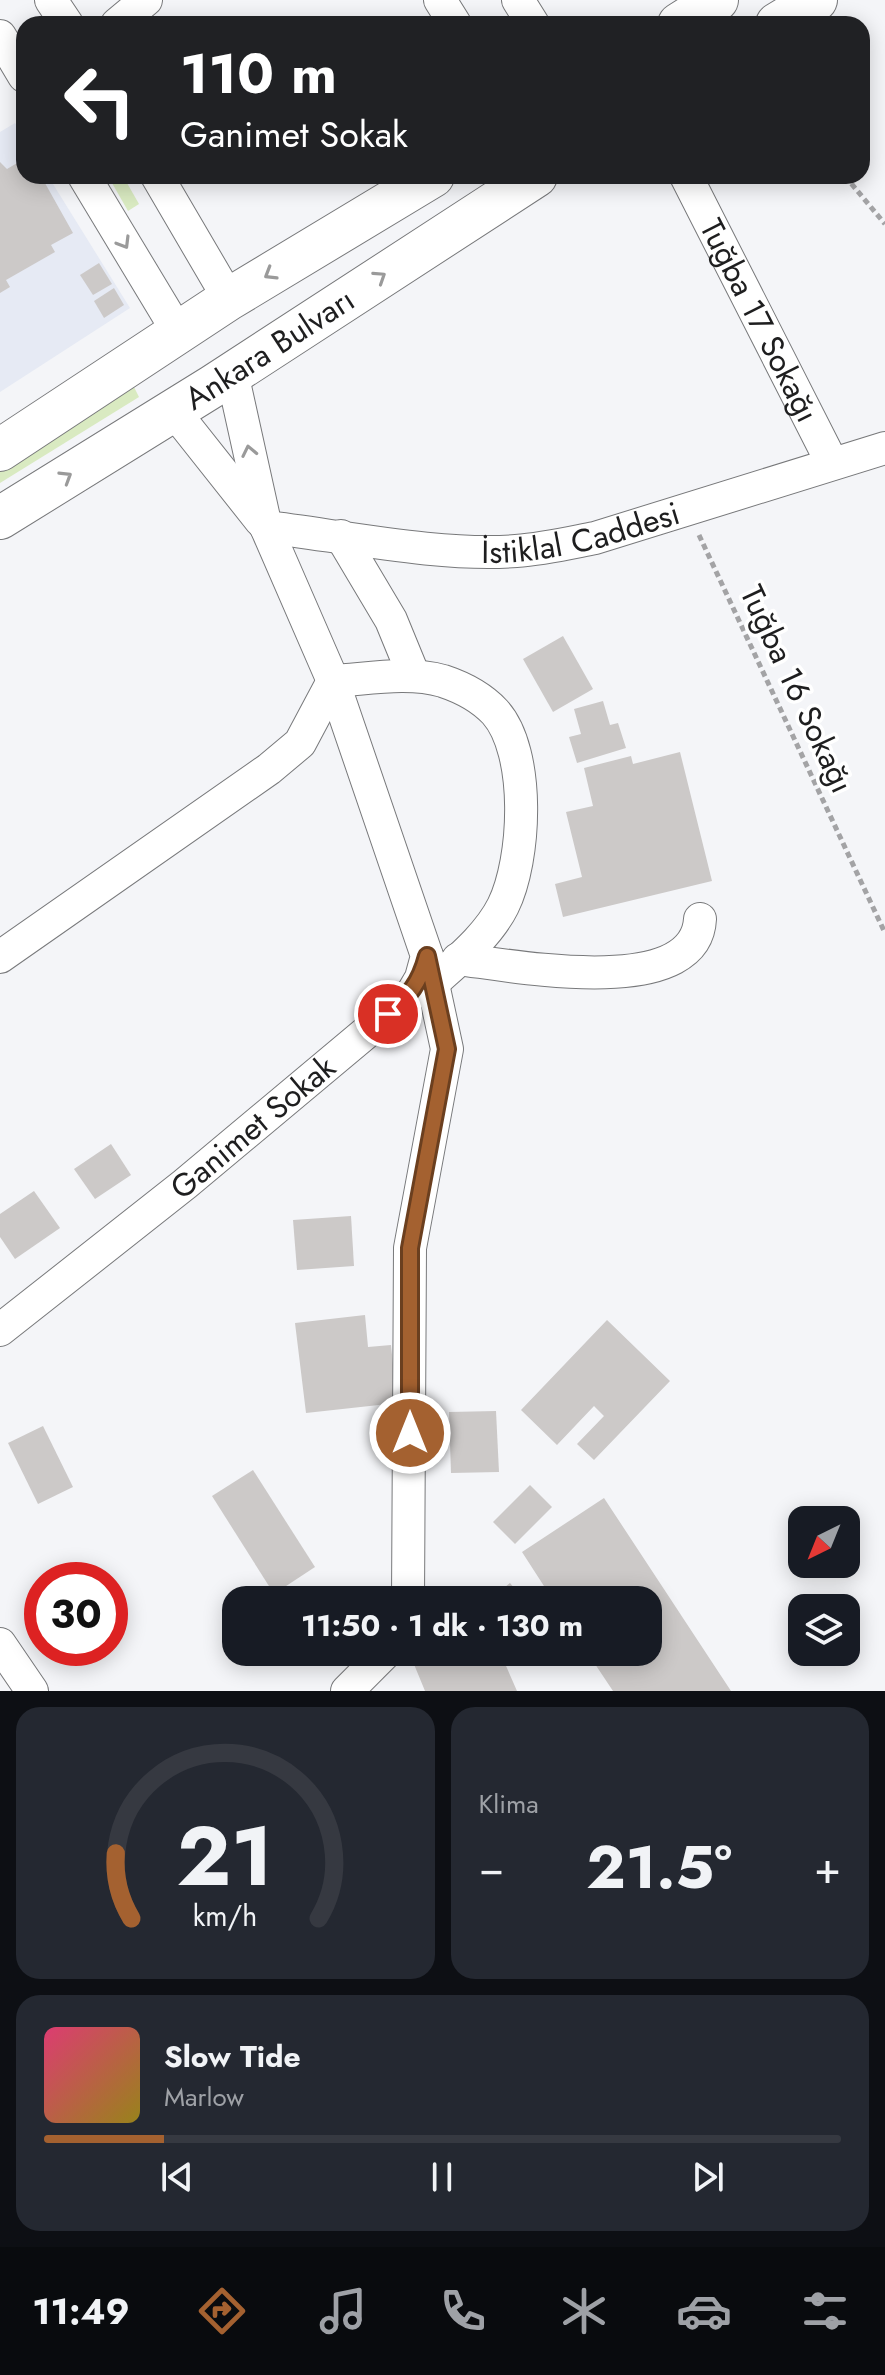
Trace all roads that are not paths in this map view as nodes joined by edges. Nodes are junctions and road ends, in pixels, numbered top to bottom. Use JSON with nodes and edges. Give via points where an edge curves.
{"nodes":[{"id":1,"x":146,"y":0,"type":"edge"},
{"id":2,"x":717,"y":0,"type":"edge"},
{"id":3,"x":816,"y":0,"type":"edge"},
{"id":4,"x":127,"y":16,"type":"edge"},
{"id":5,"x":692,"y":16,"type":"edge"},
{"id":6,"x":790,"y":16,"type":"edge"},
{"id":7,"x":0,"y":36,"type":"edge"},
{"id":8,"x":16,"y":63,"type":"edge"},
{"id":9,"x":89,"y":184,"type":"edge"},
{"id":10,"x":162,"y":184,"type":"edge"},
{"id":11,"x":420,"y":184,"type":"edge"},
{"id":12,"x":524,"y":184,"type":"edge"},
{"id":13,"x":690,"y":184,"type":"edge"},
{"id":14,"x":229,"y":299,"type":"junction"},
{"id":15,"x":178,"y":332,"type":"junction"},
{"id":16,"x":232,"y":373,"type":"junction"},
{"id":17,"x":173,"y":410,"type":"junction"},
{"id":18,"x":885,"y":448,"type":"edge"},
{"id":19,"x":0,"y":450,"type":"edge"},
{"id":20,"x":832,"y":463,"type":"junction"},
{"id":21,"x":0,"y":518,"type":"edge"},
{"id":22,"x":266,"y":527,"type":"junction"},
{"id":23,"x":341,"y":536,"type":"junction"},
{"id":24,"x":414,"y":676,"type":"junction"},
{"id":25,"x":333,"y":681,"type":"junction"},
{"id":26,"x":700,"y":919,"type":"dead end"},
{"id":27,"x":0,"y":957,"type":"edge"},
{"id":28,"x":440,"y":966,"type":"junction"},
{"id":29,"x":0,"y":1330,"type":"edge"},
{"id":30,"x":408,"y":1586,"type":"edge"},
{"id":31,"x":0,"y":1644,"type":"edge"},
{"id":32,"x":372,"y":1666,"type":"edge"},
{"id":33,"x":32,"y":1691,"type":"edge"},
{"id":34,"x":347,"y":1691,"type":"edge"}],
"edges":[{"from":1,"to":4,"type":"street"},
{"from":2,"to":5,"type":"main road"},
{"from":3,"to":6,"type":"main road"},
{"from":7,"to":8,"type":"street"},
{"from":9,"to":15,"type":"street","one_way":true},
{"from":10,"to":14,"type":"street"},
{"from":11,"to":14,"type":"main road","name":"Ankara Bulvarı","one_way":true},
{"from":16,"to":12,"type":"main road","name":"Ankara Bulvarı","one_way":true},
{"from":13,"to":20,"type":"street","name":"Tuğba 17 Sokağı"},
{"from":14,"to":15,"type":"main road","name":"Ankara Bulvarı"},
{"from":14,"to":16,"type":"main road"},
{"from":15,"to":17,"type":"main road"},
{"from":15,"to":19,"type":"main road","name":"Ankara Bulvarı"},
{"from":16,"to":17,"type":"main road","name":"Ankara Bulvarı"},
{"from":22,"to":16,"type":"street","one_way":true},
{"from":21,"to":17,"type":"main road","name":"Ankara Bulvarı","one_way":true},
{"from":17,"to":22,"type":"street"},
{"from":18,"to":20,"type":"street","name":"İstiklal Caddesi"},
{"from":20,"to":23,"type":"street","name":"İstiklal Caddesi","via":[[595,538],[513,552]]},
{"from":22,"to":23,"type":"street","name":"İstiklal Caddesi"},
{"from":22,"to":25,"type":"street"},
{"from":23,"to":24,"type":"street","via":[[391,620]]},
{"from":24,"to":25,"type":"street","name":"Ganimet Sokak"},
{"from":24,"to":28,"type":"street","name":"Ganimet Sokak","via":[[443,681],[479,697],[497,714],[513,743],[519,777],[515,873],[503,906]]},
{"from":25,"to":27,"type":"street","via":[[315,720],[290,752]]},
{"from":25,"to":28,"type":"street"},
{"from":26,"to":28,"type":"street","via":[[699,935],[686,950],[614,974]]},
{"from":28,"to":29,"type":"street","name":"Ganimet Sokak","via":[[112,1244]]},
{"from":28,"to":30,"type":"street","via":[[447,1049],[410,1248]]},
{"from":31,"to":33,"type":"street"},
{"from":32,"to":34,"type":"street"}]}
